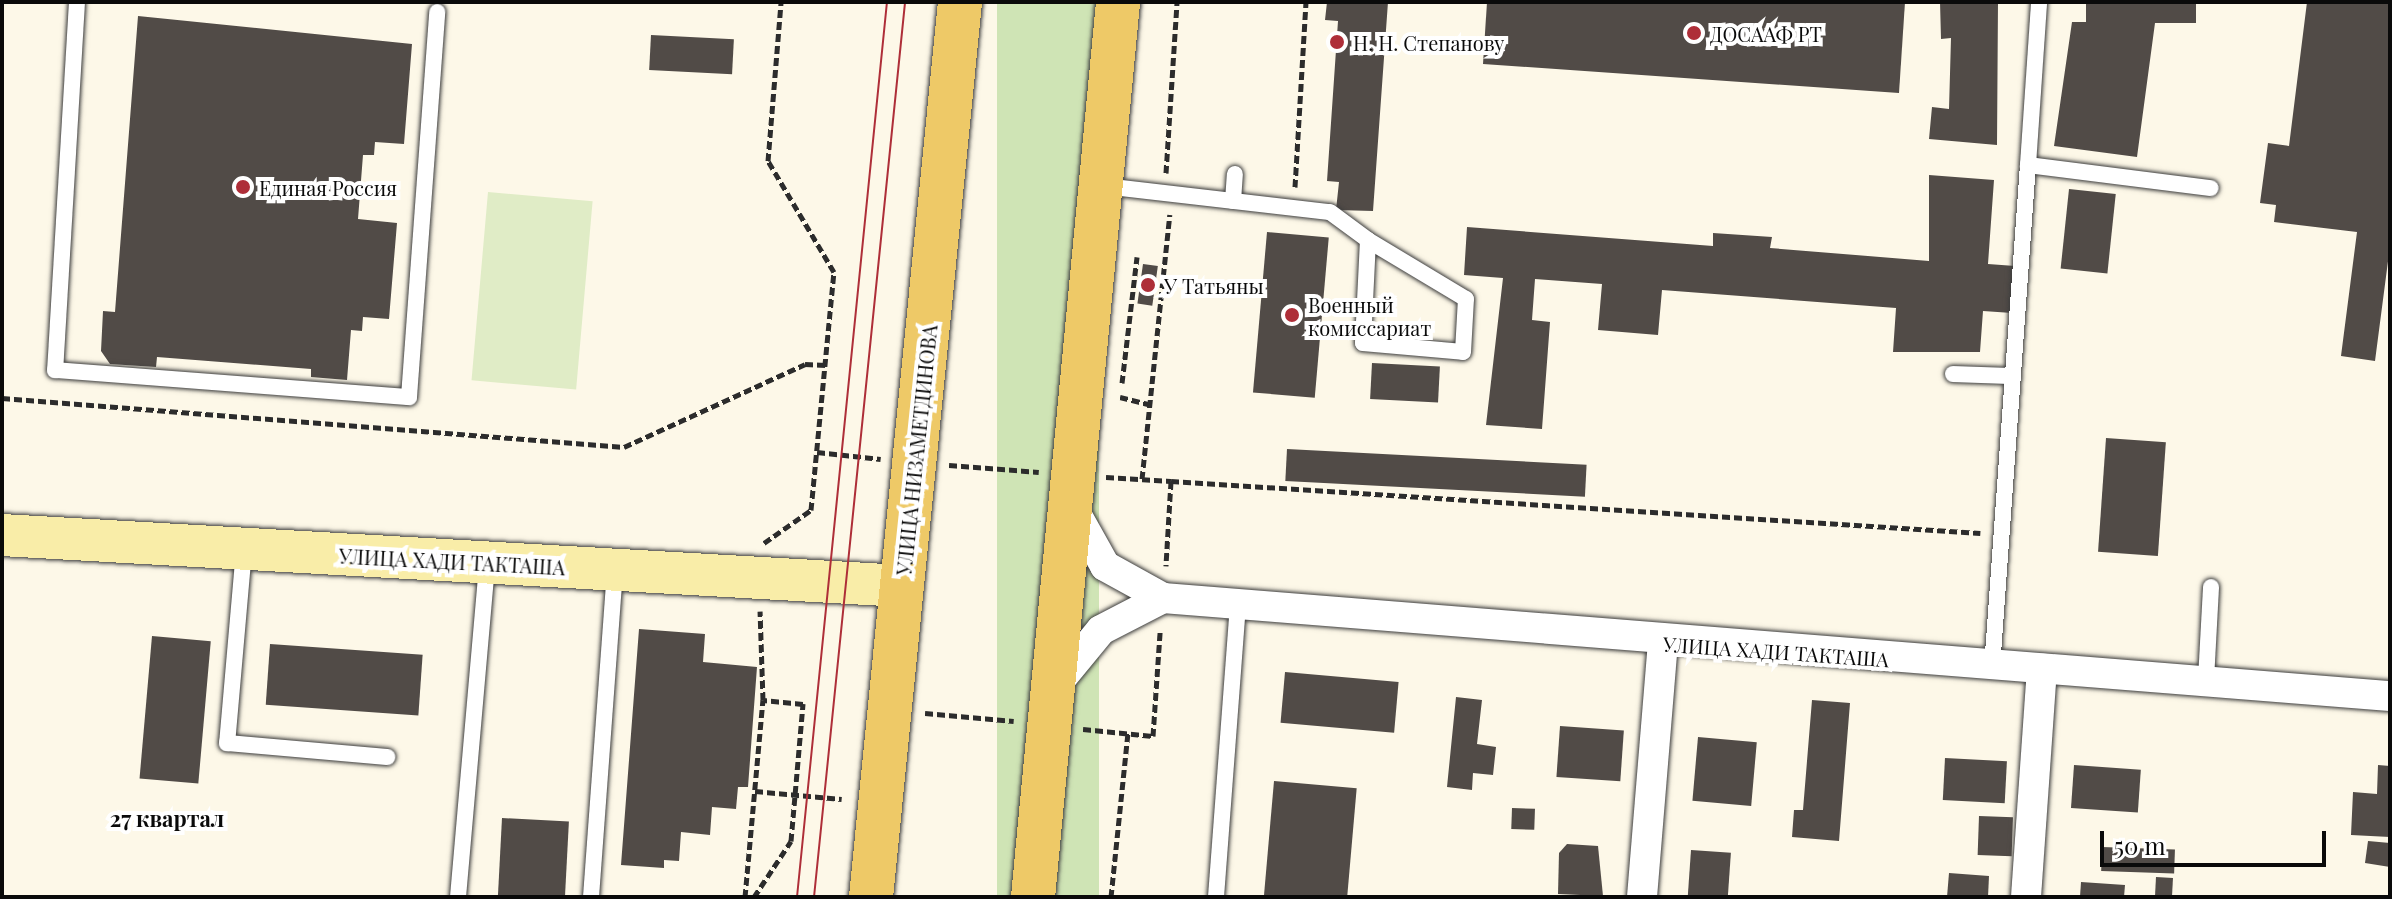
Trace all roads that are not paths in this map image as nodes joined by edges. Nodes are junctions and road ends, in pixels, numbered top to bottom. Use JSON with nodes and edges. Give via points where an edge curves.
{"nodes":[{"id":1,"x":77,"y":2,"type":"edge"},
{"id":2,"x":2039,"y":2,"type":"edge"},
{"id":3,"x":961,"y":7,"type":"edge"},
{"id":4,"x":1116,"y":8,"type":"edge"},
{"id":5,"x":437,"y":12,"type":"dead end"},
{"id":6,"x":2028,"y":165,"type":"junction"},
{"id":7,"x":1235,"y":174,"type":"dead end"},
{"id":8,"x":1102,"y":186,"type":"junction"},
{"id":9,"x":2211,"y":188,"type":"dead end"},
{"id":10,"x":1233,"y":201,"type":"junction"},
{"id":11,"x":1368,"y":240,"type":"junction"},
{"id":12,"x":1953,"y":374,"type":"dead end"},
{"id":13,"x":2009,"y":376,"type":"junction"},
{"id":14,"x":1073,"y":484,"type":"junction"},
{"id":15,"x":2,"y":535,"type":"edge"},
{"id":16,"x":244,"y":549,"type":"junction"},
{"id":17,"x":487,"y":563,"type":"junction"},
{"id":18,"x":615,"y":570,"type":"junction"},
{"id":19,"x":903,"y":586,"type":"junction"},
{"id":20,"x":2211,"y":587,"type":"dead end"},
{"id":21,"x":1163,"y":600,"type":"junction"},
{"id":22,"x":1238,"y":603,"type":"junction"},
{"id":23,"x":1663,"y":642,"type":"junction"},
{"id":24,"x":1992,"y":668,"type":"junction"},
{"id":25,"x":2042,"y":669,"type":"junction"},
{"id":26,"x":2206,"y":680,"type":"junction"},
{"id":27,"x":2390,"y":696,"type":"edge"},
{"id":28,"x":1049,"y":714,"type":"junction"},
{"id":29,"x":387,"y":757,"type":"dead end"},
{"id":30,"x":458,"y":897,"type":"edge"},
{"id":31,"x":591,"y":897,"type":"edge"},
{"id":32,"x":871,"y":897,"type":"edge"},
{"id":33,"x":1033,"y":897,"type":"edge"},
{"id":34,"x":1216,"y":897,"type":"edge"},
{"id":35,"x":1642,"y":897,"type":"edge"},
{"id":36,"x":2026,"y":897,"type":"edge"}],
"edges":[{"from":1,"to":5,"type":"lane","via":[[55,370],[409,397]]},
{"from":2,"to":6,"type":"lane"},
{"from":3,"to":19,"type":"main road","name":"УЛИЦА НИЗАМЕТДИНОВА"},
{"from":4,"to":8,"type":"main road"},
{"from":6,"to":9,"type":"lane"},
{"from":6,"to":13,"type":"lane"},
{"from":7,"to":10,"type":"lane"},
{"from":8,"to":10,"type":"lane"},
{"from":8,"to":14,"type":"main road"},
{"from":10,"to":11,"type":"lane","via":[[1330,212]]},
{"from":11,"to":11,"type":"lane","via":[[1363,343],[1463,352],[1466,299]]},
{"from":12,"to":13,"type":"lane"},
{"from":13,"to":24,"type":"lane"},
{"from":14,"to":21,"type":"street","via":[[1105,566]]},
{"from":14,"to":28,"type":"main road"},
{"from":15,"to":16,"type":"main road","name":"УЛИЦА ХАДИ ТАКТАША"},
{"from":16,"to":17,"type":"main road","name":"УЛИЦА ХАДИ ТАКТАША"},
{"from":16,"to":29,"type":"lane","via":[[227,743]]},
{"from":17,"to":18,"type":"main road","name":"УЛИЦА ХАДИ ТАКТАША"},
{"from":17,"to":30,"type":"lane"},
{"from":18,"to":19,"type":"main road","name":"УЛИЦА ХАДИ ТАКТАША"},
{"from":18,"to":31,"type":"lane"},
{"from":19,"to":32,"type":"main road","name":"УЛИЦА НИЗАМЕТДИНОВА"},
{"from":20,"to":26,"type":"lane"},
{"from":21,"to":22,"type":"street","name":"УЛИЦА ХАДИ ТАКТАША"},
{"from":21,"to":28,"type":"street","via":[[1101,630]]},
{"from":22,"to":23,"type":"street","name":"УЛИЦА ХАДИ ТАКТАША"},
{"from":22,"to":34,"type":"lane"},
{"from":23,"to":24,"type":"street","name":"УЛИЦА ХАДИ ТАКТАША"},
{"from":23,"to":35,"type":"street"},
{"from":24,"to":25,"type":"street","name":"УЛИЦА ХАДИ ТАКТАША"},
{"from":25,"to":26,"type":"street","name":"УЛИЦА ХАДИ ТАКТАША"},
{"from":25,"to":36,"type":"street"},
{"from":26,"to":27,"type":"street","name":"УЛИЦА ХАДИ ТАКТАША"},
{"from":28,"to":33,"type":"main road"}]}
